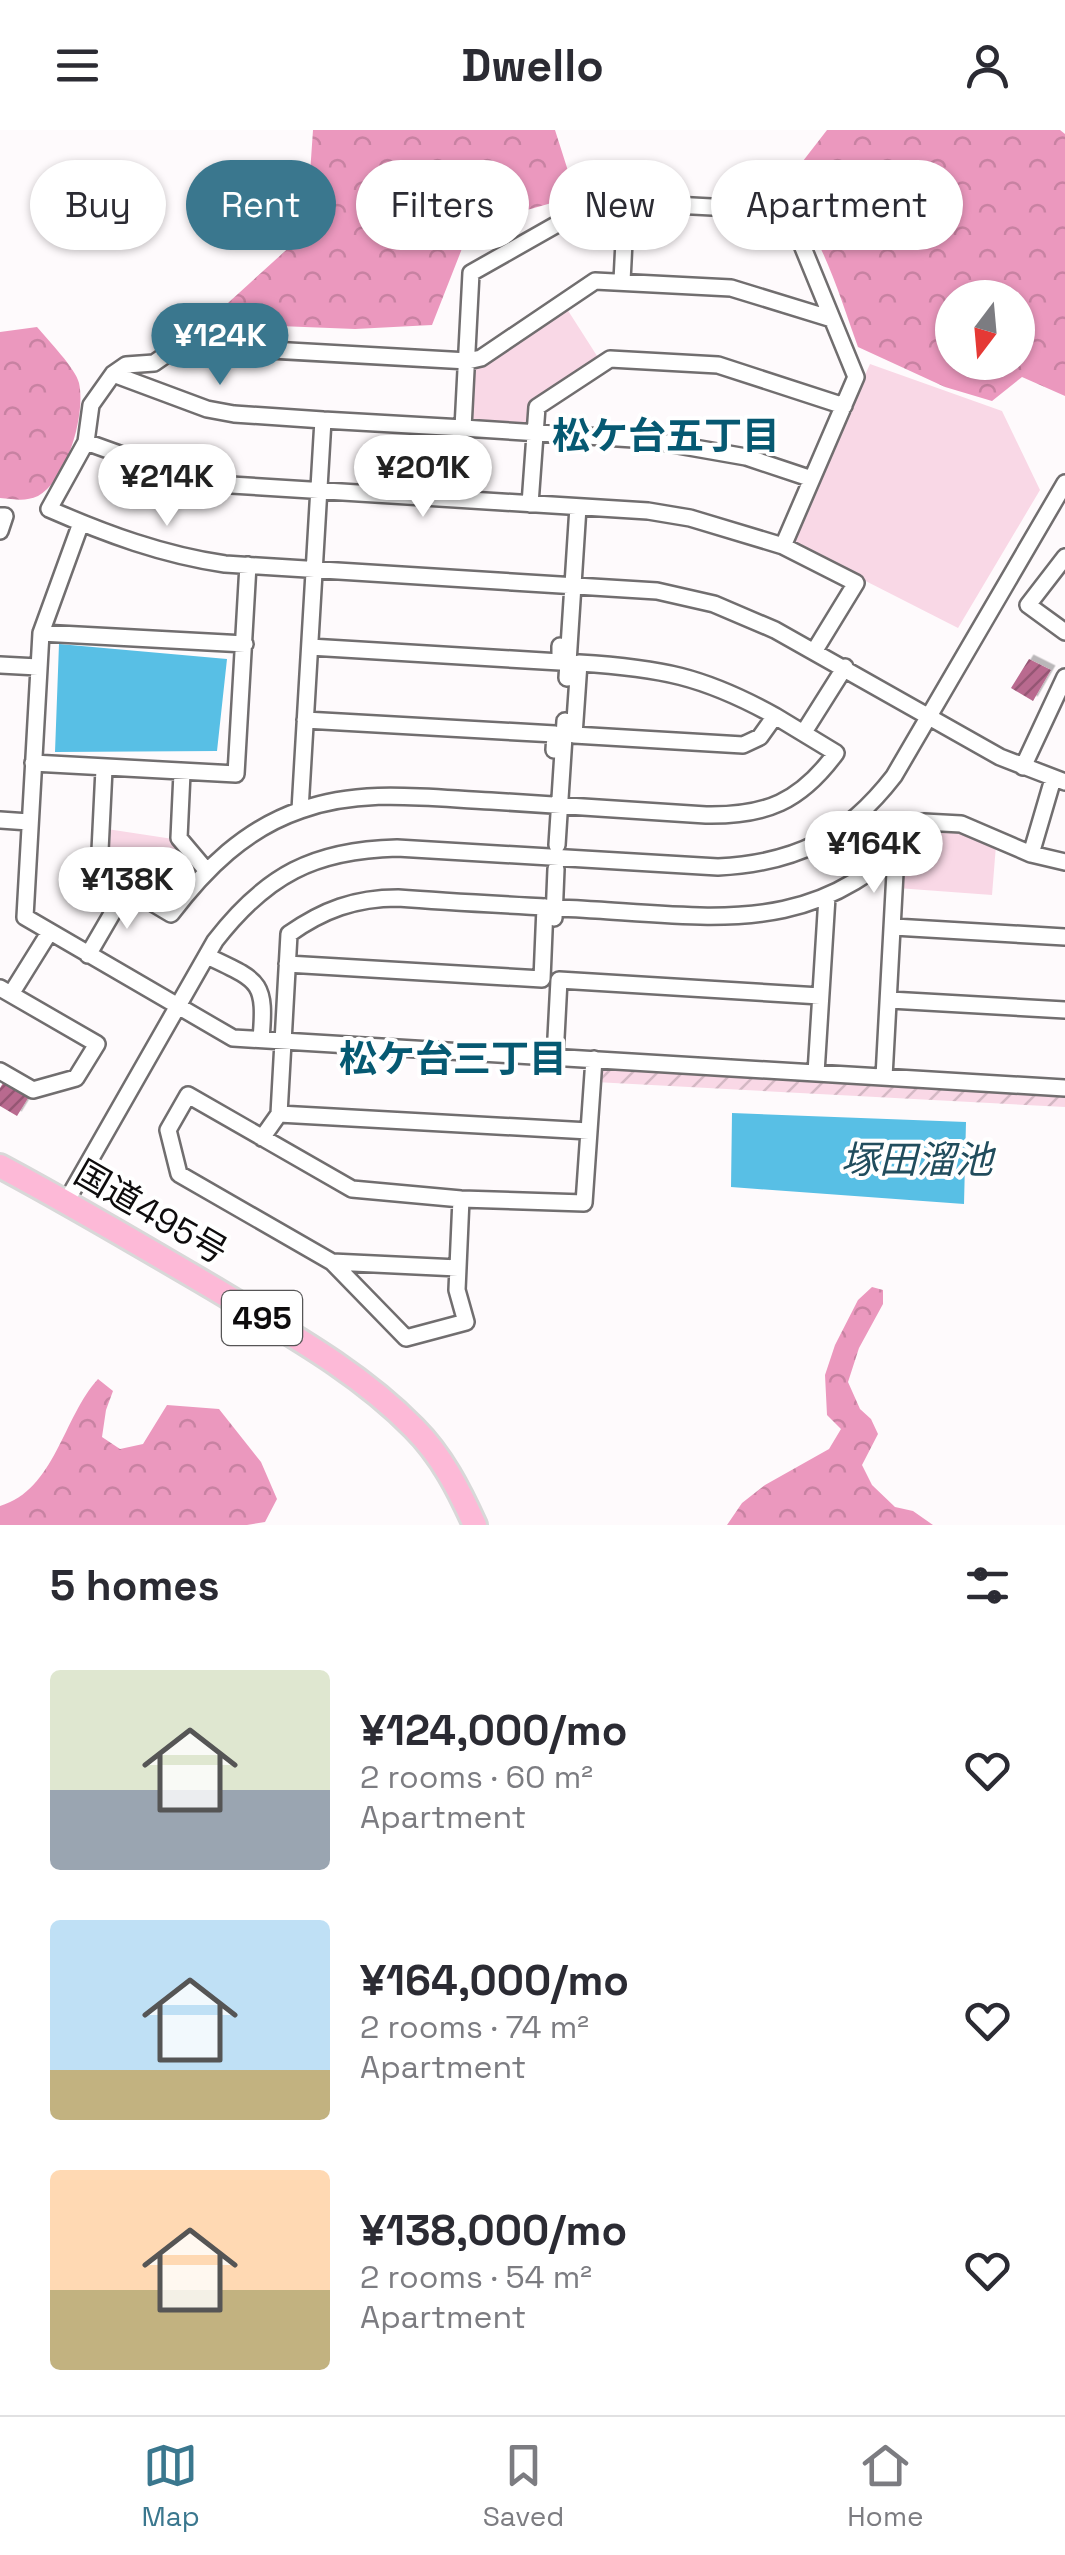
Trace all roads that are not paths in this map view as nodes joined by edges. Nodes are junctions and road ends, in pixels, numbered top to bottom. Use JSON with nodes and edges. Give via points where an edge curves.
{"nodes":[{"id":1,"x":691,"y":206,"type":"edge"},
{"id":2,"x":549,"y":229,"type":"edge"},
{"id":3,"x":624,"y":250,"type":"edge"},
{"id":4,"x":622,"y":281,"type":"junction"},
{"id":5,"x":832,"y":319,"type":"junction"},
{"id":6,"x":468,"y":361,"type":"junction"},
{"id":7,"x":113,"y":374,"type":"junction"},
{"id":8,"x":844,"y":406,"type":"junction"},
{"id":9,"x":323,"y":420,"type":"junction"},
{"id":10,"x":463,"y":428,"type":"junction"},
{"id":11,"x":534,"y":433,"type":"junction"},
{"id":12,"x":86,"y":442,"type":"junction"},
{"id":13,"x":812,"y":479,"type":"junction"},
{"id":14,"x":1065,"y":482,"type":"edge"},
{"id":15,"x":318,"y":492,"type":"junction"},
{"id":16,"x":530,"y":504,"type":"junction"},
{"id":17,"x":578,"y":507,"type":"junction"},
{"id":18,"x":0,"y":516,"type":"edge"},
{"id":19,"x":80,"y":523,"type":"junction"},
{"id":20,"x":0,"y":531,"type":"edge"},
{"id":21,"x":783,"y":546,"type":"junction"},
{"id":22,"x":1065,"y":557,"type":"edge"},
{"id":23,"x":248,"y":565,"type":"junction"},
{"id":24,"x":314,"y":569,"type":"junction"},
{"id":25,"x":568,"y":584,"type":"junction"},
{"id":26,"x":1065,"y":632,"type":"edge"},
{"id":27,"x":41,"y":633,"type":"junction"},
{"id":28,"x":244,"y":644,"type":"junction"},
{"id":29,"x":310,"y":646,"type":"junction"},
{"id":30,"x":815,"y":650,"type":"junction"},
{"id":31,"x":0,"y":664,"type":"edge"},
{"id":32,"x":38,"y":667,"type":"junction"},
{"id":33,"x":844,"y":667,"type":"junction"},
{"id":34,"x":1064,"y":681,"type":"edge"},
{"id":35,"x":774,"y":716,"type":"junction"},
{"id":36,"x":928,"y":716,"type":"junction"},
{"id":37,"x":305,"y":720,"type":"junction"},
{"id":38,"x":804,"y":732,"type":"junction"},
{"id":39,"x":33,"y":764,"type":"junction"},
{"id":40,"x":1023,"y":768,"type":"junction"},
{"id":41,"x":104,"y":769,"type":"junction"},
{"id":42,"x":182,"y":773,"type":"junction"},
{"id":43,"x":1059,"y":781,"type":"edge"},
{"id":44,"x":556,"y":805,"type":"junction"},
{"id":45,"x":300,"y":810,"type":"junction"},
{"id":46,"x":0,"y":820,"type":"edge"},
{"id":47,"x":28,"y":822,"type":"junction"},
{"id":48,"x":558,"y":846,"type":"dead end"},
{"id":49,"x":896,"y":854,"type":"junction"},
{"id":50,"x":1031,"y":854,"type":"junction"},
{"id":51,"x":1065,"y":862,"type":"edge"},
{"id":52,"x":556,"y":869,"type":"dead end"},
{"id":53,"x":206,"y":870,"type":"junction"},
{"id":54,"x":127,"y":888,"type":"junction"},
{"id":55,"x":827,"y":897,"type":"junction"},
{"id":56,"x":550,"y":907,"type":"junction"},
{"id":57,"x":894,"y":927,"type":"junction"},
{"id":58,"x":49,"y":932,"type":"junction"},
{"id":59,"x":1065,"y":938,"type":"edge"},
{"id":60,"x":88,"y":955,"type":"junction"},
{"id":61,"x":207,"y":956,"type":"junction"},
{"id":62,"x":287,"y":964,"type":"junction"},
{"id":63,"x":6,"y":991,"type":"edge"},
{"id":64,"x":820,"y":996,"type":"junction"},
{"id":65,"x":890,"y":1000,"type":"junction"},
{"id":66,"x":178,"y":1007,"type":"junction"},
{"id":67,"x":1065,"y":1010,"type":"edge"},
{"id":68,"x":260,"y":1040,"type":"junction"},
{"id":69,"x":283,"y":1041,"type":"junction"},
{"id":70,"x":550,"y":1057,"type":"junction"},
{"id":71,"x":594,"y":1059,"type":"junction"},
{"id":72,"x":0,"y":1071,"type":"edge"},
{"id":73,"x":816,"y":1073,"type":"junction"},
{"id":74,"x":884,"y":1077,"type":"junction"},
{"id":75,"x":1065,"y":1088,"type":"edge"},
{"id":76,"x":279,"y":1114,"type":"junction"},
{"id":77,"x":588,"y":1131,"type":"junction"},
{"id":78,"x":262,"y":1138,"type":"junction"},
{"id":79,"x":0,"y":1166,"type":"edge"},
{"id":80,"x":461,"y":1199,"type":"junction"},
{"id":81,"x":66,"y":1202,"type":"junction"},
{"id":82,"x":332,"y":1262,"type":"junction"},
{"id":83,"x":458,"y":1268,"type":"junction"},
{"id":84,"x":474,"y":1525,"type":"edge"}],
"edges":[{"from":1,"to":5,"type":"street","via":[[788,211]]},
{"from":2,"to":6,"type":"street","via":[[472,273]]},
{"from":3,"to":4,"type":"street"},
{"from":4,"to":5,"type":"street","via":[[731,288]]},
{"from":4,"to":6,"type":"street","via":[[595,281]]},
{"from":5,"to":8,"type":"street","via":[[856,377]]},
{"from":6,"to":7,"type":"street","via":[[180,345],[154,363],[126,365]]},
{"from":6,"to":10,"type":"street"},
{"from":7,"to":9,"type":"street","via":[[207,409]]},
{"from":7,"to":12,"type":"street","via":[[90,406]]},
{"from":8,"to":11,"type":"street","via":[[718,365],[610,359],[537,407]]},
{"from":8,"to":13,"type":"street"},
{"from":9,"to":10,"type":"street"},
{"from":9,"to":15,"type":"street"},
{"from":10,"to":11,"type":"street"},
{"from":11,"to":13,"type":"street","via":[[705,448]]},
{"from":11,"to":16,"type":"street"},
{"from":12,"to":15,"type":"street","via":[[215,484]]},
{"from":12,"to":19,"type":"street","via":[[49,508]]},
{"from":13,"to":21,"type":"street"},
{"from":14,"to":36,"type":"street"},
{"from":15,"to":16,"type":"street"},
{"from":15,"to":24,"type":"street"},
{"from":16,"to":17,"type":"street"},
{"from":17,"to":21,"type":"street","via":[[690,518]]},
{"from":17,"to":25,"type":"street"},
{"from":18,"to":20,"type":"street"},
{"from":19,"to":23,"type":"street","via":[[179,556]]},
{"from":19,"to":27,"type":"street"},
{"from":21,"to":30,"type":"street","via":[[856,583]]},
{"from":22,"to":26,"type":"street","via":[[1028,604]]},
{"from":23,"to":24,"type":"street"},
{"from":23,"to":28,"type":"street"},
{"from":24,"to":25,"type":"street"},
{"from":24,"to":29,"type":"street"},
{"from":25,"to":29,"type":"street","via":[[560,662]]},
{"from":25,"to":30,"type":"street","via":[[687,597]]},
{"from":25,"to":44,"type":"street"},
{"from":27,"to":28,"type":"street"},
{"from":27,"to":32,"type":"street"},
{"from":28,"to":42,"type":"street","via":[[236,774]]},
{"from":29,"to":37,"type":"street"},
{"from":30,"to":33,"type":"street"},
{"from":31,"to":32,"type":"street"},
{"from":32,"to":39,"type":"street"},
{"from":33,"to":36,"type":"street"},
{"from":33,"to":38,"type":"street"},
{"from":34,"to":40,"type":"street"},
{"from":35,"to":35,"type":"street","via":[[760,737],[743,745],[574,735],[579,663],[672,673],[726,690]]},
{"from":35,"to":38,"type":"street"},
{"from":36,"to":40,"type":"street"},
{"from":36,"to":61,"type":"street","via":[[876,799],[838,832],[792,856],[718,867],[362,849],[312,861],[264,888]]},
{"from":37,"to":44,"type":"street","via":[[555,734]]},
{"from":37,"to":45,"type":"street"},
{"from":38,"to":44,"type":"street","via":[[836,752],[804,790],[762,810],[706,815]]},
{"from":39,"to":41,"type":"street"},
{"from":39,"to":47,"type":"street"},
{"from":40,"to":43,"type":"street"},
{"from":41,"to":42,"type":"street"},
{"from":41,"to":54,"type":"street","via":[[99,871]]},
{"from":42,"to":53,"type":"street","via":[[179,838]]},
{"from":43,"to":50,"type":"street"},
{"from":44,"to":45,"type":"street","via":[[370,796]]},
{"from":44,"to":48,"type":"street"},
{"from":45,"to":53,"type":"street","via":[[258,830]]},
{"from":46,"to":47,"type":"street"},
{"from":47,"to":58,"type":"street","via":[[25,918]]},
{"from":49,"to":50,"type":"street","via":[[924,822],[961,824]]},
{"from":49,"to":55,"type":"street"},
{"from":49,"to":57,"type":"street"},
{"from":50,"to":51,"type":"street"},
{"from":52,"to":56,"type":"street"},
{"from":53,"to":54,"type":"street","via":[[171,914]]},
{"from":54,"to":60,"type":"street"},
{"from":55,"to":56,"type":"street","via":[[740,918]]},
{"from":55,"to":64,"type":"street"},
{"from":56,"to":62,"type":"street","via":[[371,898],[315,916],[289,934]]},
{"from":56,"to":62,"type":"street","via":[[542,978]]},
{"from":56,"to":70,"type":"street"},
{"from":57,"to":59,"type":"street"},
{"from":57,"to":65,"type":"street"},
{"from":58,"to":60,"type":"street"},
{"from":58,"to":63,"type":"street"},
{"from":60,"to":66,"type":"street"},
{"from":61,"to":66,"type":"street"},
{"from":61,"to":68,"type":"street","via":[[260,990]]},
{"from":62,"to":69,"type":"street"},
{"from":63,"to":72,"type":"street","via":[[97,1044],[76,1078],[33,1090]]},
{"from":64,"to":70,"type":"street","via":[[559,980]]},
{"from":64,"to":73,"type":"street"},
{"from":65,"to":67,"type":"street"},
{"from":65,"to":74,"type":"street"},
{"from":66,"to":68,"type":"street","via":[[233,1038]]},
{"from":66,"to":81,"type":"street"},
{"from":68,"to":69,"type":"street"},
{"from":69,"to":70,"type":"street"},
{"from":69,"to":76,"type":"street"},
{"from":70,"to":71,"type":"street"},
{"from":71,"to":73,"type":"street"},
{"from":71,"to":77,"type":"street"},
{"from":73,"to":74,"type":"street"},
{"from":74,"to":75,"type":"street"},
{"from":76,"to":77,"type":"street"},
{"from":76,"to":78,"type":"street"},
{"from":77,"to":80,"type":"street","via":[[584,1203]]},
{"from":78,"to":80,"type":"street","via":[[352,1189]]},
{"from":78,"to":82,"type":"street","via":[[188,1095],[168,1130],[179,1174]]},
{"from":79,"to":81,"type":"highway","name":"国道495号","number":"495"},
{"from":80,"to":83,"type":"street"},
{"from":81,"to":84,"type":"highway","name":"国道495号","number":"495","via":[[327,1357],[384,1401],[441,1460]]},
{"from":82,"to":83,"type":"street"},
{"from":82,"to":83,"type":"street","via":[[406,1338],[466,1322]]}]}
